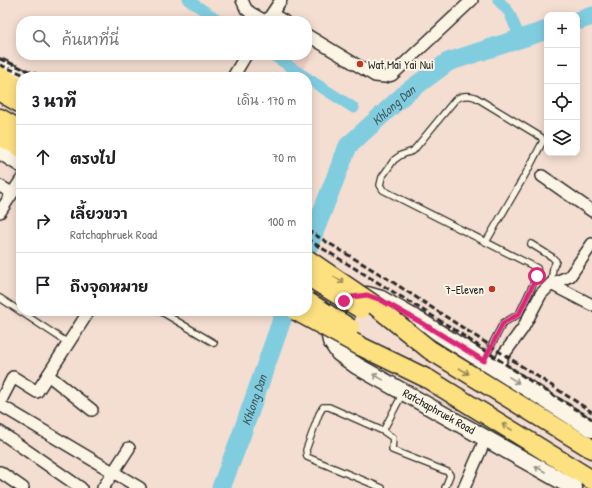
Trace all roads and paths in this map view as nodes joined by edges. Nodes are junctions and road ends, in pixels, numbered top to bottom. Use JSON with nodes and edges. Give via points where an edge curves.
{"nodes":[{"id":1,"x":242,"y":0,"type":"edge"},
{"id":2,"x":281,"y":0,"type":"edge"},
{"id":3,"x":472,"y":0,"type":"edge"},
{"id":4,"x":260,"y":16,"type":"edge"},
{"id":5,"x":270,"y":16,"type":"edge"},
{"id":6,"x":312,"y":38,"type":"edge"},
{"id":7,"x":243,"y":60,"type":"edge"},
{"id":8,"x":0,"y":67,"type":"edge"},
{"id":9,"x":236,"y":72,"type":"edge"},
{"id":10,"x":16,"y":75,"type":"edge"},
{"id":11,"x":0,"y":76,"type":"edge"},
{"id":12,"x":16,"y":85,"type":"edge"},
{"id":13,"x":0,"y":92,"type":"edge"},
{"id":14,"x":16,"y":101,"type":"edge"},
{"id":15,"x":0,"y":118,"type":"edge"},
{"id":16,"x":16,"y":127,"type":"edge"},
{"id":17,"x":0,"y":136,"type":"edge"},
{"id":18,"x":16,"y":145,"type":"edge"},
{"id":19,"x":0,"y":151,"type":"edge"},
{"id":20,"x":16,"y":161,"type":"edge"},
{"id":21,"x":542,"y":176,"type":"dead end"},
{"id":22,"x":0,"y":186,"type":"edge"},
{"id":23,"x":16,"y":187,"type":"edge"},
{"id":24,"x":12,"y":193,"type":"junction"},
{"id":25,"x":592,"y":211,"type":"edge"},
{"id":26,"x":0,"y":212,"type":"edge"},
{"id":27,"x":486,"y":242,"type":"junction"},
{"id":28,"x":531,"y":244,"type":"dead end"},
{"id":29,"x":592,"y":244,"type":"edge"},
{"id":30,"x":312,"y":262,"type":"edge"},
{"id":31,"x":312,"y":279,"type":"edge"},
{"id":32,"x":551,"y":284,"type":"junction"},
{"id":33,"x":0,"y":298,"type":"edge"},
{"id":34,"x":312,"y":304,"type":"edge"},
{"id":35,"x":592,"y":305,"type":"edge"},
{"id":36,"x":16,"y":309,"type":"edge"},
{"id":37,"x":27,"y":316,"type":"edge"},
{"id":38,"x":86,"y":316,"type":"edge"},
{"id":39,"x":168,"y":316,"type":"edge"},
{"id":40,"x":305,"y":316,"type":"edge"},
{"id":41,"x":68,"y":343,"type":"junction"},
{"id":42,"x":214,"y":343,"type":"dead end"},
{"id":43,"x":430,"y":350,"type":"junction"},
{"id":44,"x":490,"y":365,"type":"junction"},
{"id":45,"x":48,"y":375,"type":"junction"},
{"id":46,"x":428,"y":379,"type":"junction"},
{"id":47,"x":404,"y":391,"type":"junction"},
{"id":48,"x":0,"y":402,"type":"edge"},
{"id":49,"x":0,"y":405,"type":"edge"},
{"id":50,"x":92,"y":410,"type":"dead end"},
{"id":51,"x":592,"y":429,"type":"edge"},
{"id":52,"x":383,"y":431,"type":"junction"},
{"id":53,"x":0,"y":432,"type":"edge"},
{"id":54,"x":486,"y":438,"type":"junction"},
{"id":55,"x":129,"y":448,"type":"dead end"},
{"id":56,"x":592,"y":449,"type":"edge"},
{"id":57,"x":0,"y":472,"type":"edge"},
{"id":58,"x":113,"y":473,"type":"junction"},
{"id":59,"x":592,"y":480,"type":"edge"},
{"id":60,"x":22,"y":488,"type":"edge"},
{"id":61,"x":81,"y":488,"type":"edge"},
{"id":62,"x":103,"y":488,"type":"edge"},
{"id":63,"x":140,"y":488,"type":"edge"},
{"id":64,"x":382,"y":488,"type":"edge"},
{"id":65,"x":445,"y":488,"type":"edge"},
{"id":66,"x":464,"y":488,"type":"edge"},
{"id":67,"x":574,"y":488,"type":"edge"}],
"edges":[{"from":1,"to":4,"type":"street","via":[[246,9]]},
{"from":2,"to":5,"type":"street"},
{"from":3,"to":6,"type":"street","via":[[392,75],[385,77],[375,76]]},
{"from":7,"to":9,"type":"street"},
{"from":8,"to":10,"type":"main road"},
{"from":11,"to":12,"type":"main road"},
{"from":13,"to":14,"type":"main road"},
{"from":15,"to":16,"type":"main road"},
{"from":17,"to":18,"type":"main road"},
{"from":19,"to":20,"type":"main road"},
{"from":21,"to":25,"type":"street"},
{"from":22,"to":24,"type":"street"},
{"from":23,"to":24,"type":"street"},
{"from":24,"to":26,"type":"street"},
{"from":27,"to":27,"type":"lane","via":[[383,190],[380,185],[382,177],[394,160],[413,151],[454,100],[462,96],[475,97],[541,137],[543,141]]},
{"from":27,"to":44,"type":"lane","via":[[534,266],[538,272],[519,314],[503,323]]},
{"from":28,"to":32,"type":"lane","via":[[556,261]]},
{"from":29,"to":32,"type":"street","via":[[570,276]]},
{"from":30,"to":43,"type":"main road","one_way":true,"bridge":true,"via":[[373,304]]},
{"from":31,"to":43,"type":"main road","bridge":true},
{"from":32,"to":35,"type":"street"},
{"from":32,"to":44,"type":"street","via":[[540,294],[523,328],[504,354]]},
{"from":33,"to":36,"type":"lane"},
{"from":34,"to":46,"type":"main road","name":"Ratchaphruek Road","bridge":true},
{"from":37,"to":41,"type":"lane"},
{"from":38,"to":41,"type":"street"},
{"from":39,"to":42,"type":"lane"},
{"from":40,"to":46,"type":"main road","bridge":true},
{"from":41,"to":45,"type":"street"},
{"from":43,"to":56,"type":"main road","one_way":true},
{"from":47,"to":44,"type":"main road","name":"Ratchaphruek Road","one_way":true,"via":[[358,366],[339,352],[331,342],[331,320],[344,301],[367,295],[381,300]]},
{"from":44,"to":51,"type":"main road","name":"Ratchaphruek Road","one_way":true},
{"from":45,"to":48,"type":"street","via":[[37,392],[13,377]]},
{"from":45,"to":50,"type":"street"},
{"from":59,"to":46,"type":"main road","name":"Ratchaphruek Road","one_way":true},
{"from":47,"to":52,"type":"lane"},
{"from":47,"to":54,"type":"main road","name":"Ratchaphruek Road"},
{"from":49,"to":58,"type":"street"},
{"from":52,"to":64,"type":"lane","via":[[324,406],[306,452],[310,460]]},
{"from":52,"to":65,"type":"lane","via":[[393,438],[392,450],[448,473]]},
{"from":53,"to":61,"type":"street"},
{"from":54,"to":66,"type":"street"},
{"from":67,"to":54,"type":"main road","name":"Ratchaphruek Road","one_way":true},
{"from":55,"to":58,"type":"street"},
{"from":57,"to":60,"type":"street"},
{"from":58,"to":62,"type":"street"},
{"from":58,"to":63,"type":"street"}]}
